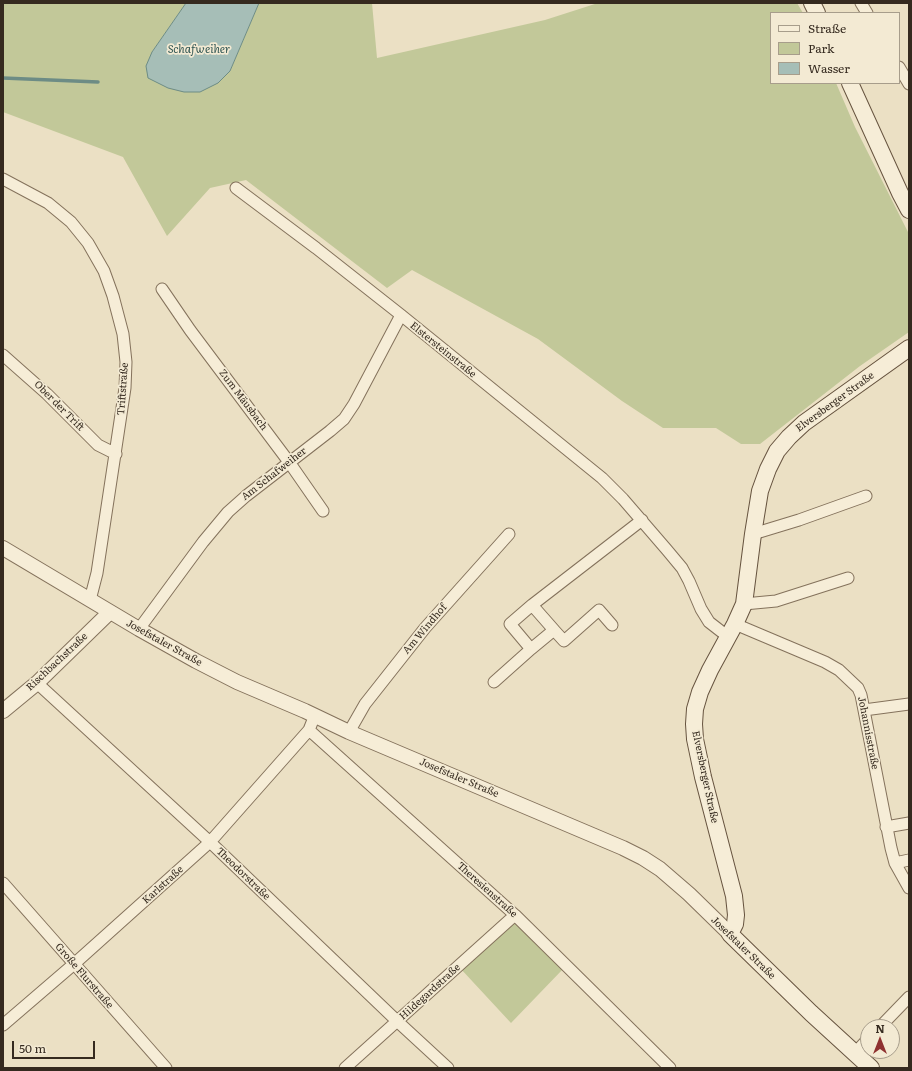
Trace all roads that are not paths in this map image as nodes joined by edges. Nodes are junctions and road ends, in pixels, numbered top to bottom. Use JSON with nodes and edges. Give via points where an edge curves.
{"nodes":[{"id":1,"x":812,"y":3,"type":"edge"},
{"id":2,"x":861,"y":3,"type":"edge"},
{"id":3,"x":817,"y":12,"type":"edge"},
{"id":4,"x":866,"y":12,"type":"edge"},
{"id":5,"x":900,"y":69,"type":"edge"},
{"id":6,"x":850,"y":84,"type":"edge"},
{"id":7,"x":909,"y":84,"type":"edge"},
{"id":8,"x":3,"y":179,"type":"edge"},
{"id":9,"x":236,"y":188,"type":"dead end"},
{"id":10,"x":909,"y":210,"type":"edge"},
{"id":11,"x":162,"y":289,"type":"dead end"},
{"id":12,"x":401,"y":315,"type":"junction"},
{"id":13,"x":909,"y":348,"type":"edge"},
{"id":14,"x":3,"y":355,"type":"edge"},
{"id":15,"x":116,"y":454,"type":"junction"},
{"id":16,"x":289,"y":462,"type":"junction"},
{"id":17,"x":866,"y":496,"type":"dead end"},
{"id":18,"x":324,"y":512,"type":"dead end"},
{"id":19,"x":642,"y":520,"type":"junction"},
{"id":20,"x":509,"y":534,"type":"dead end"},
{"id":21,"x":753,"y":534,"type":"junction"},
{"id":22,"x":3,"y":548,"type":"edge"},
{"id":23,"x":848,"y":578,"type":"dead end"},
{"id":24,"x":90,"y":600,"type":"junction"},
{"id":25,"x":744,"y":604,"type":"junction"},
{"id":26,"x":532,"y":605,"type":"junction"},
{"id":27,"x":110,"y":612,"type":"junction"},
{"id":28,"x":612,"y":625,"type":"dead end"},
{"id":29,"x":139,"y":629,"type":"junction"},
{"id":30,"x":554,"y":630,"type":"junction"},
{"id":31,"x":731,"y":630,"type":"junction"},
{"id":32,"x":531,"y":649,"type":"junction"},
{"id":33,"x":494,"y":682,"type":"dead end"},
{"id":34,"x":37,"y":683,"type":"junction"},
{"id":35,"x":909,"y":704,"type":"edge"},
{"id":36,"x":864,"y":710,"type":"junction"},
{"id":37,"x":3,"y":711,"type":"edge"},
{"id":38,"x":315,"y":715,"type":"junction"},
{"id":39,"x":309,"y":730,"type":"junction"},
{"id":40,"x":349,"y":732,"type":"junction"},
{"id":41,"x":909,"y":823,"type":"edge"},
{"id":42,"x":886,"y":827,"type":"junction"},
{"id":43,"x":210,"y":842,"type":"junction"},
{"id":44,"x":909,"y":860,"type":"edge"},
{"id":45,"x":895,"y":863,"type":"junction"},
{"id":46,"x":3,"y":883,"type":"edge"},
{"id":47,"x":909,"y":888,"type":"edge"},
{"id":48,"x":515,"y":915,"type":"junction"},
{"id":49,"x":730,"y":934,"type":"junction"},
{"id":50,"x":74,"y":964,"type":"junction"},
{"id":51,"x":909,"y":998,"type":"edge"},
{"id":52,"x":888,"y":1019,"type":"edge"},
{"id":53,"x":397,"y":1021,"type":"junction"},
{"id":54,"x":3,"y":1025,"type":"edge"},
{"id":55,"x":860,"y":1047,"type":"edge"},
{"id":56,"x":854,"y":1053,"type":"junction"},
{"id":57,"x":166,"y":1068,"type":"edge"},
{"id":58,"x":345,"y":1068,"type":"edge"},
{"id":59,"x":448,"y":1068,"type":"edge"},
{"id":60,"x":670,"y":1068,"type":"edge"},
{"id":61,"x":871,"y":1068,"type":"edge"}],
"edges":[{"from":1,"to":3,"type":"main road"},
{"from":2,"to":4,"type":"street"},
{"from":5,"to":7,"type":"street"},
{"from":6,"to":10,"type":"main road"},
{"from":8,"to":15,"type":"street","name":"Triftstraße","via":[[48,204],[71,222],[88,243],[104,271],[123,334],[126,362]]},
{"from":9,"to":12,"type":"street","name":"Elstersteinstraße"},
{"from":11,"to":16,"type":"street","name":"Zum Mäusbach"},
{"from":12,"to":16,"type":"street","name":"Am Schafweiher","via":[[344,419]]},
{"from":12,"to":19,"type":"street","name":"Elstersteinstraße","via":[[596,472]]},
{"from":13,"to":21,"type":"main road","name":"Elversberger Straße","via":[[804,423],[777,451],[760,491]]},
{"from":14,"to":15,"type":"street","name":"Ober der Trift","via":[[98,445]]},
{"from":15,"to":24,"type":"street","name":"Triftstraße","via":[[97,573]]},
{"from":16,"to":18,"type":"street","name":"Zum Mäusbach"},
{"from":16,"to":29,"type":"street","name":"Am Schafweiher","via":[[228,512]]},
{"from":17,"to":21,"type":"street"},
{"from":19,"to":26,"type":"street"},
{"from":19,"to":31,"type":"street","name":"Elstersteinstraße","via":[[682,568],[709,622]]},
{"from":20,"to":40,"type":"street","name":"Am Windhof","via":[[425,628],[365,704]]},
{"from":21,"to":25,"type":"main road","name":"Elversberger Straße"},
{"from":22,"to":24,"type":"street","name":"Josefstaler Straße"},
{"from":23,"to":25,"type":"street","via":[[776,601]]},
{"from":24,"to":27,"type":"street","name":"Josefstaler Straße"},
{"from":25,"to":31,"type":"main road","name":"Elversberger Straße"},
{"from":26,"to":30,"type":"street"},
{"from":26,"to":32,"type":"street","via":[[510,624]]},
{"from":27,"to":29,"type":"street","name":"Josefstaler Straße"},
{"from":27,"to":34,"type":"street","name":"Rischbachstraße"},
{"from":28,"to":30,"type":"street","via":[[599,610],[564,641]]},
{"from":29,"to":38,"type":"street","name":"Josefstaler Straße","via":[[237,682]]},
{"from":30,"to":32,"type":"street"},
{"from":31,"to":36,"type":"street","name":"Johannisstraße","via":[[807,653],[839,670],[858,688]]},
{"from":31,"to":49,"type":"main road","name":"Elversberger Straße","via":[[700,692],[694,724],[703,777],[734,896],[736,915]]},
{"from":32,"to":33,"type":"street"},
{"from":34,"to":37,"type":"street","name":"Rischbachstraße"},
{"from":34,"to":43,"type":"street","name":"Theodorstraße"},
{"from":35,"to":36,"type":"street"},
{"from":36,"to":42,"type":"street","name":"Johannisstraße"},
{"from":38,"to":39,"type":"street"},
{"from":38,"to":40,"type":"street","name":"Josefstaler Straße"},
{"from":39,"to":43,"type":"street","name":"Karlstraße"},
{"from":39,"to":48,"type":"street","name":"Theresienstraße"},
{"from":40,"to":49,"type":"street","name":"Josefstaler Straße","via":[[643,858],[689,894]]},
{"from":41,"to":42,"type":"street"},
{"from":42,"to":45,"type":"street","name":"Johannisstraße"},
{"from":43,"to":50,"type":"street","name":"Karlstraße"},
{"from":43,"to":53,"type":"street","name":"Theodorstraße"},
{"from":44,"to":45,"type":"street"},
{"from":45,"to":47,"type":"street","name":"Johannisstraße"},
{"from":46,"to":50,"type":"street","name":"Große Flurstraße"},
{"from":48,"to":53,"type":"street","name":"Hildegardstraße"},
{"from":48,"to":60,"type":"street","name":"Theresienstraße"},
{"from":49,"to":56,"type":"main road","name":"Josefstaler Straße"},
{"from":50,"to":54,"type":"street","name":"Karlstraße"},
{"from":50,"to":57,"type":"street","name":"Große Flurstraße"},
{"from":51,"to":52,"type":"street"},
{"from":53,"to":58,"type":"street","name":"Hildegardstraße"},
{"from":53,"to":59,"type":"street","name":"Theodorstraße"},
{"from":55,"to":56,"type":"street"},
{"from":56,"to":61,"type":"main road","name":"Josefstaler Straße"}]}
